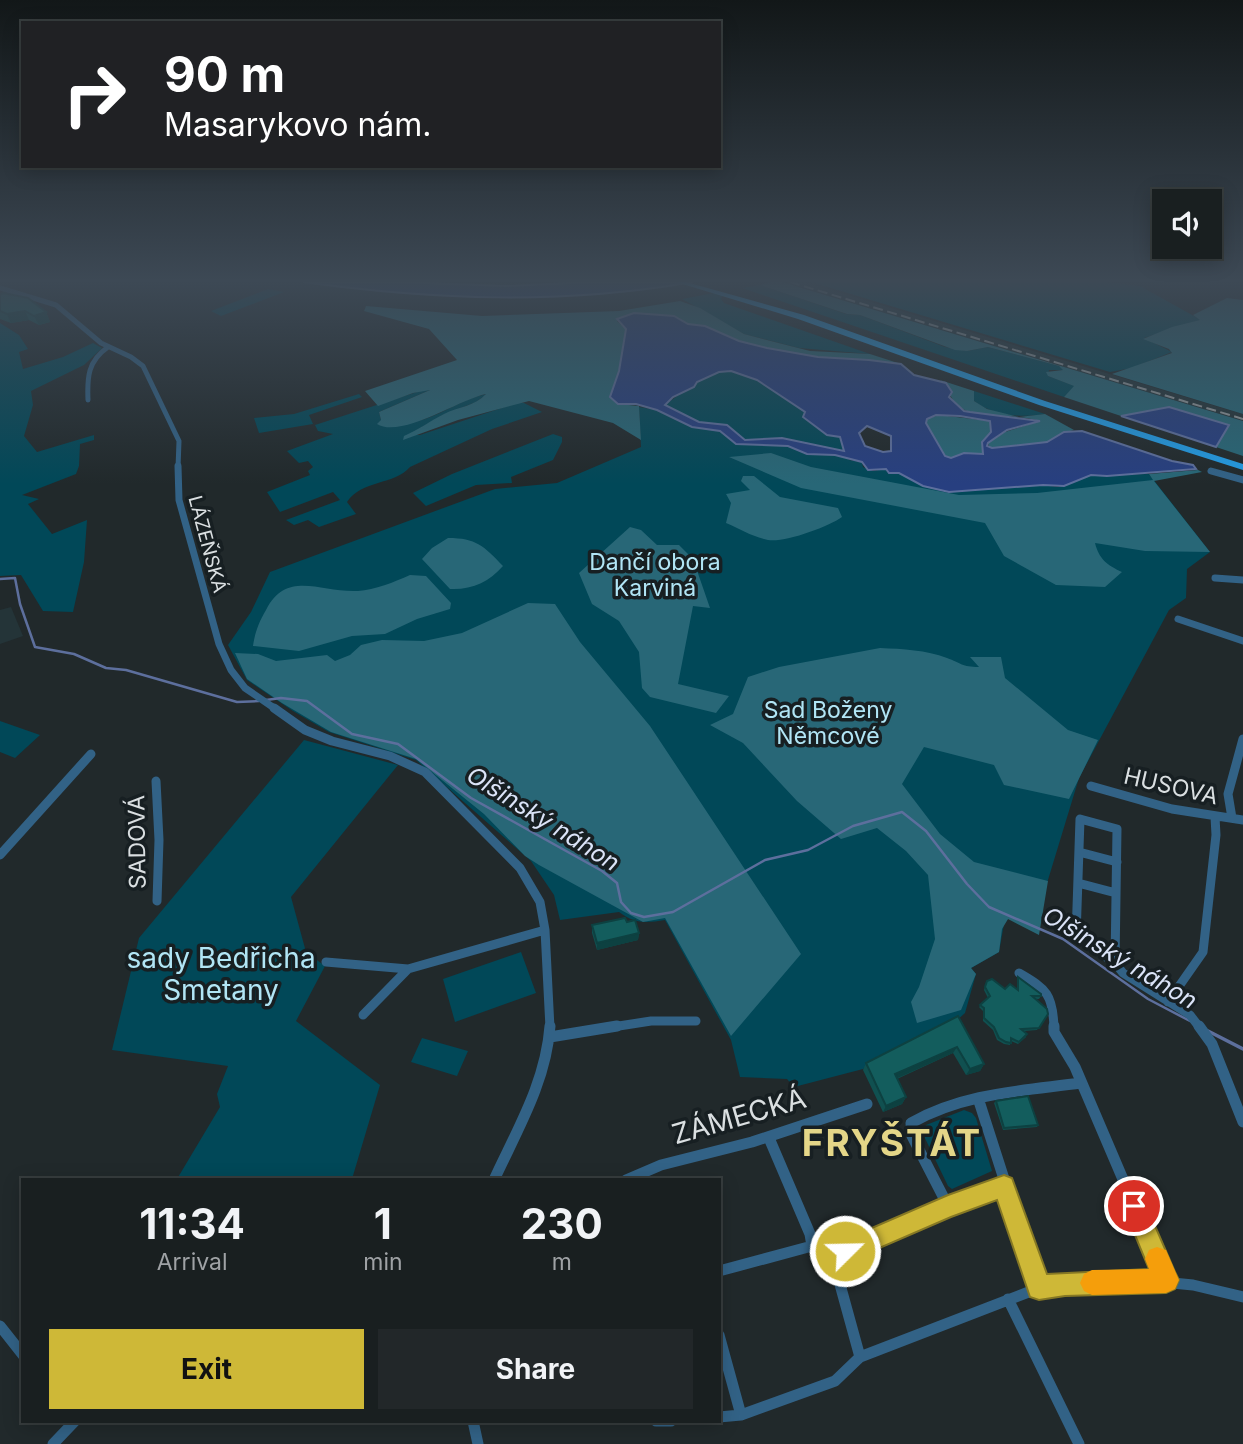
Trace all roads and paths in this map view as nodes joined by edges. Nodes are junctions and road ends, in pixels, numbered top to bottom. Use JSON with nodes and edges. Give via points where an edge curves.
{"nodes":[{"id":1,"x":104,"y":349,"type":"edge"},
{"id":2,"x":114,"y":349,"type":"edge"},
{"id":3,"x":891,"y":349,"type":"edge"},
{"id":4,"x":987,"y":382,"type":"junction"},
{"id":5,"x":88,"y":400,"type":"dead end"},
{"id":6,"x":1243,"y":461,"type":"edge"},
{"id":7,"x":1243,"y":470,"type":"edge"},
{"id":8,"x":1211,"y":471,"type":"dead end"},
{"id":9,"x":1243,"y":480,"type":"edge"},
{"id":10,"x":1215,"y":578,"type":"dead end"},
{"id":11,"x":1243,"y":580,"type":"edge"},
{"id":12,"x":1178,"y":619,"type":"dead end"},
{"id":13,"x":1243,"y":641,"type":"edge"},
{"id":14,"x":1243,"y":739,"type":"edge"},
{"id":15,"x":91,"y":754,"type":"dead end"},
{"id":16,"x":156,"y":781,"type":"dead end"},
{"id":17,"x":1091,"y":786,"type":"dead end"},
{"id":18,"x":1215,"y":817,"type":"junction"},
{"id":19,"x":1232,"y":818,"type":"junction"},
{"id":20,"x":1243,"y":820,"type":"edge"},
{"id":21,"x":1079,"y":852,"type":"junction"},
{"id":22,"x":0,"y":855,"type":"edge"},
{"id":23,"x":1117,"y":862,"type":"junction"},
{"id":24,"x":1078,"y":883,"type":"junction"},
{"id":25,"x":1116,"y":892,"type":"junction"},
{"id":26,"x":157,"y":901,"type":"dead end"},
{"id":27,"x":545,"y":930,"type":"junction"},
{"id":28,"x":326,"y":962,"type":"dead end"},
{"id":29,"x":1115,"y":963,"type":"junction"},
{"id":30,"x":408,"y":969,"type":"junction"},
{"id":31,"x":1019,"y":973,"type":"dead end"},
{"id":32,"x":1168,"y":1002,"type":"junction"},
{"id":33,"x":363,"y":1015,"type":"dead end"},
{"id":34,"x":696,"y":1021,"type":"dead end"},
{"id":35,"x":550,"y":1038,"type":"junction"},
{"id":36,"x":1081,"y":1083,"type":"junction"},
{"id":37,"x":978,"y":1098,"type":"junction"},
{"id":38,"x":867,"y":1104,"type":"dead end"},
{"id":39,"x":1243,"y":1122,"type":"edge"},
{"id":40,"x":769,"y":1138,"type":"junction"},
{"id":41,"x":495,"y":1178,"type":"edge"},
{"id":42,"x":630,"y":1178,"type":"edge"},
{"id":43,"x":1004,"y":1186,"type":"junction"},
{"id":44,"x":948,"y":1206,"type":"junction"},
{"id":45,"x":812,"y":1246,"type":"junction"},
{"id":46,"x":833,"y":1259,"type":"junction"},
{"id":47,"x":721,"y":1270,"type":"edge"},
{"id":48,"x":1166,"y":1280,"type":"junction"},
{"id":49,"x":1039,"y":1288,"type":"junction"},
{"id":50,"x":1243,"y":1297,"type":"edge"},
{"id":51,"x":1008,"y":1299,"type":"junction"},
{"id":52,"x":0,"y":1326,"type":"edge"},
{"id":53,"x":721,"y":1342,"type":"edge"},
{"id":54,"x":21,"y":1352,"type":"edge"},
{"id":55,"x":860,"y":1357,"type":"junction"},
{"id":56,"x":741,"y":1415,"type":"junction"},
{"id":57,"x":721,"y":1417,"type":"edge"},
{"id":58,"x":73,"y":1423,"type":"edge"},
{"id":59,"x":473,"y":1423,"type":"edge"},
{"id":60,"x":52,"y":1444,"type":"edge"},
{"id":61,"x":478,"y":1444,"type":"edge"},
{"id":62,"x":1079,"y":1444,"type":"edge"}],
"edges":[{"from":1,"to":5,"type":"street","via":[[91,361],[86,377]]},
{"from":2,"to":27,"type":"street","name":"LÁZEŇSKÁ","via":[[143,366],[179,441],[179,500],[231,670],[245,688],[305,730],[390,756],[425,772],[520,869],[540,902]]},
{"from":3,"to":4,"type":"main road"},
{"from":4,"to":6,"type":"main road"},
{"from":4,"to":7,"type":"main road"},
{"from":8,"to":9,"type":"street"},
{"from":10,"to":11,"type":"street"},
{"from":12,"to":13,"type":"street"},
{"from":14,"to":19,"type":"street","via":[[1228,794]]},
{"from":15,"to":22,"type":"street"},
{"from":16,"to":26,"type":"street","name":"SADOVÁ"},
{"from":17,"to":18,"type":"street","name":"HUSOVA"},
{"from":18,"to":19,"type":"street","name":"HUSOVA"},
{"from":18,"to":32,"type":"street","via":[[1203,952]]},
{"from":19,"to":20,"type":"street","name":"HUSOVA"},
{"from":21,"to":23,"type":"street"},
{"from":21,"to":23,"type":"street","via":[[1080,819],[1118,830]]},
{"from":21,"to":24,"type":"street"},
{"from":23,"to":25,"type":"street"},
{"from":24,"to":25,"type":"street"},
{"from":24,"to":29,"type":"street","via":[[1076,937]]},
{"from":25,"to":29,"type":"street"},
{"from":27,"to":30,"type":"street"},
{"from":27,"to":35,"type":"street","name":"LÁZEŇSKÁ"},
{"from":28,"to":30,"type":"street"},
{"from":29,"to":32,"type":"street"},
{"from":30,"to":33,"type":"street"},
{"from":31,"to":36,"type":"street","via":[[1038,984],[1053,1001],[1054,1032]]},
{"from":32,"to":39,"type":"street","via":[[1190,1016],[1212,1044]]},
{"from":34,"to":35,"type":"street","via":[[651,1021]]},
{"from":35,"to":41,"type":"street","name":"LÁZEŇSKÁ","via":[[541,1077]]},
{"from":36,"to":37,"type":"street"},
{"from":36,"to":48,"type":"street"},
{"from":37,"to":43,"type":"street"},
{"from":37,"to":44,"type":"street","via":[[911,1123],[912,1136]]},
{"from":38,"to":40,"type":"street","name":"ZÁMECKÁ"},
{"from":40,"to":42,"type":"street","name":"ZÁMECKÁ","via":[[651,1166]]},
{"from":40,"to":45,"type":"street"},
{"from":43,"to":44,"type":"street"},
{"from":43,"to":49,"type":"street"},
{"from":44,"to":46,"type":"street"},
{"from":45,"to":46,"type":"street"},
{"from":45,"to":47,"type":"street"},
{"from":46,"to":55,"type":"street"},
{"from":48,"to":49,"type":"street"},
{"from":48,"to":50,"type":"street","via":[[1211,1286]]},
{"from":49,"to":51,"type":"street"},
{"from":51,"to":55,"type":"street"},
{"from":51,"to":62,"type":"street"},
{"from":52,"to":54,"type":"street"},
{"from":53,"to":56,"type":"street"},
{"from":55,"to":56,"type":"street","via":[[835,1381]]},
{"from":56,"to":57,"type":"street"},
{"from":58,"to":60,"type":"street"},
{"from":59,"to":61,"type":"street"}]}
